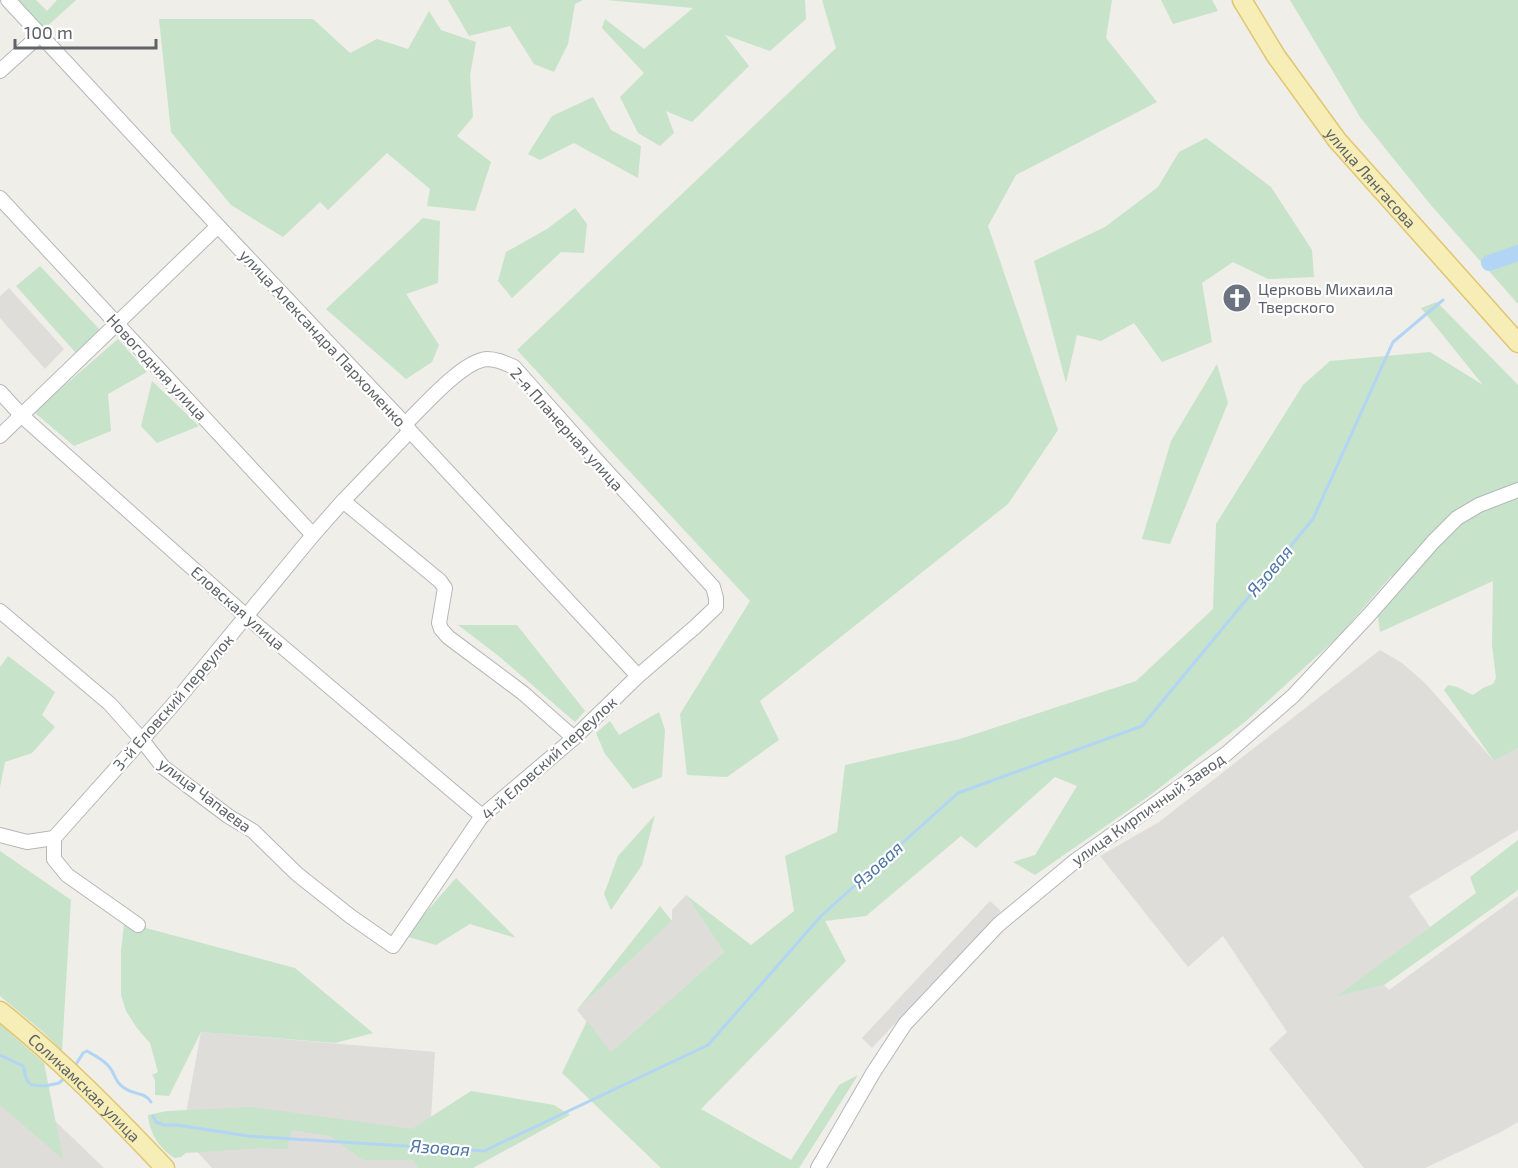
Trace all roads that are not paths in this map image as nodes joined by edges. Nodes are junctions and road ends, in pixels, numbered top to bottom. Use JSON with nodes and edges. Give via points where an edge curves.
{"nodes":[{"id":1,"x":8,"y":0,"type":"edge"},
{"id":2,"x":1242,"y":0,"type":"edge"},
{"id":3,"x":41,"y":34,"type":"junction"},
{"id":4,"x":0,"y":72,"type":"edge"},
{"id":5,"x":0,"y":198,"type":"edge"},
{"id":6,"x":218,"y":226,"type":"junction"},
{"id":7,"x":118,"y":324,"type":"junction"},
{"id":8,"x":1518,"y":343,"type":"edge"},
{"id":9,"x":0,"y":392,"type":"edge"},
{"id":10,"x":22,"y":416,"type":"junction"},
{"id":11,"x":408,"y":428,"type":"junction"},
{"id":12,"x":0,"y":436,"type":"edge"},
{"id":13,"x":1518,"y":490,"type":"edge"},
{"id":14,"x":343,"y":501,"type":"junction"},
{"id":15,"x":313,"y":535,"type":"junction"},
{"id":16,"x":713,"y":587,"type":"joint"},
{"id":17,"x":0,"y":611,"type":"edge"},
{"id":18,"x":246,"y":616,"type":"junction"},
{"id":19,"x":638,"y":676,"type":"junction"},
{"id":20,"x":574,"y":738,"type":"junction"},
{"id":21,"x":142,"y":740,"type":"junction"},
{"id":22,"x":482,"y":816,"type":"junction"},
{"id":23,"x":0,"y":835,"type":"edge"},
{"id":24,"x":54,"y":838,"type":"junction"},
{"id":25,"x":138,"y":925,"type":"dead end"},
{"id":26,"x":393,"y":946,"type":"joint"},
{"id":27,"x":0,"y":1011,"type":"edge"},
{"id":28,"x":165,"y":1168,"type":"edge"},
{"id":29,"x":818,"y":1168,"type":"edge"}],
"edges":[{"from":1,"to":3,"type":"street","name":"улица Александра Пархоменко"},
{"from":2,"to":8,"type":"main road","name":"улица Лянгасова","via":[[1276,56],[1337,141]]},
{"from":3,"to":4,"type":"street"},
{"from":3,"to":6,"type":"street","name":"улица Александра Пархоменко"},
{"from":5,"to":7,"type":"street","name":"Новогодняя улица"},
{"from":6,"to":7,"type":"street"},
{"from":6,"to":11,"type":"street","name":"улица Александра Пархоменко"},
{"from":7,"to":10,"type":"street"},
{"from":7,"to":15,"type":"street","name":"Новогодняя улица"},
{"from":9,"to":10,"type":"street","name":"Еловская улица"},
{"from":10,"to":12,"type":"street"},
{"from":10,"to":18,"type":"street","name":"Еловская улица"},
{"from":11,"to":14,"type":"street","name":"3-й Еловский переулок"},
{"from":11,"to":16,"type":"street","name":"2-я Планерная улица","via":[[446,384],[471,364],[484,359],[514,367]]},
{"from":11,"to":19,"type":"street","name":"улица Александра Пархоменко"},
{"from":13,"to":29,"type":"street","name":"улица Кирпичный Завод","via":[[1457,518],[1293,696],[1226,754],[1075,861],[998,925],[905,1024]]},
{"from":14,"to":15,"type":"street","name":"3-й Еловский переулок"},
{"from":14,"to":20,"type":"street","via":[[440,581],[445,588],[439,623],[448,637],[523,693]]},
{"from":15,"to":18,"type":"street","name":"3-й Еловский переулок"},
{"from":16,"to":19,"type":"street","name":"4-й Еловский переулок","via":[[716,607]]},
{"from":17,"to":21,"type":"street","name":"улица Чапаева","via":[[110,704]]},
{"from":18,"to":21,"type":"street","name":"3-й Еловский переулок"},
{"from":18,"to":22,"type":"street","name":"Еловская улица"},
{"from":19,"to":20,"type":"street","name":"4-й Еловский переулок"},
{"from":20,"to":22,"type":"street","name":"4-й Еловский переулок"},
{"from":21,"to":24,"type":"street","name":"3-й Еловский переулок"},
{"from":21,"to":26,"type":"street","name":"улица Чапаева","via":[[163,767],[253,831],[297,873]]},
{"from":22,"to":26,"type":"street","name":"4-й Еловский переулок"},
{"from":23,"to":24,"type":"street","via":[[27,842]]},
{"from":24,"to":25,"type":"street","via":[[54,859],[67,875]]},
{"from":27,"to":28,"type":"main road","name":"Соликамская улица","via":[[93,1094]]}]}
